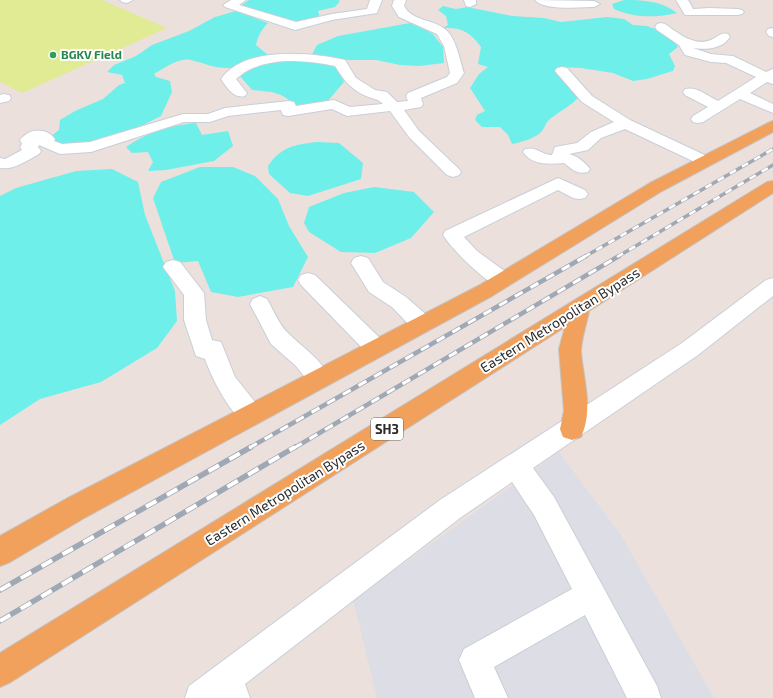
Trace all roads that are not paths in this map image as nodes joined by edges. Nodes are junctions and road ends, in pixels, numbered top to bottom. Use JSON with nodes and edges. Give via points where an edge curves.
{"nodes":[{"id":1,"x":240,"y":0,"type":"edge"},
{"id":2,"x":376,"y":0,"type":"edge"},
{"id":3,"x":400,"y":0,"type":"edge"},
{"id":4,"x":541,"y":0,"type":"edge"},
{"id":5,"x":682,"y":0,"type":"edge"},
{"id":6,"x":594,"y":4,"type":"dead end"},
{"id":7,"x":738,"y":12,"type":"dead end"},
{"id":8,"x":661,"y":27,"type":"dead end"},
{"id":9,"x":724,"y":37,"type":"dead end"},
{"id":10,"x":684,"y":43,"type":"junction"},
{"id":11,"x":562,"y":71,"type":"dead end"},
{"id":12,"x":234,"y":72,"type":"junction"},
{"id":13,"x":771,"y":77,"type":"edge"},
{"id":14,"x":690,"y":92,"type":"dead end"},
{"id":15,"x":240,"y":93,"type":"dead end"},
{"id":16,"x":740,"y":93,"type":"junction"},
{"id":17,"x":289,"y":105,"type":"junction"},
{"id":18,"x":718,"y":106,"type":"junction"},
{"id":19,"x":394,"y":107,"type":"junction"},
{"id":20,"x":773,"y":109,"type":"edge"},
{"id":21,"x":698,"y":119,"type":"dead end"},
{"id":22,"x":625,"y":123,"type":"junction"},
{"id":23,"x":581,"y":125,"type":"dead end"},
{"id":24,"x":773,"y":126,"type":"edge"},
{"id":25,"x":596,"y":135,"type":"junction"},
{"id":26,"x":531,"y":152,"type":"dead end"},
{"id":27,"x":558,"y":159,"type":"junction"},
{"id":28,"x":705,"y":161,"type":"junction"},
{"id":29,"x":0,"y":163,"type":"edge"},
{"id":30,"x":582,"y":168,"type":"dead end"},
{"id":31,"x":453,"y":172,"type":"dead end"},
{"id":32,"x":773,"y":186,"type":"edge"},
{"id":33,"x":579,"y":194,"type":"dead end"},
{"id":34,"x":361,"y":264,"type":"dead end"},
{"id":35,"x":173,"y":267,"type":"dead end"},
{"id":36,"x":308,"y":280,"type":"dead end"},
{"id":37,"x":503,"y":280,"type":"junction"},
{"id":38,"x":773,"y":285,"type":"edge"},
{"id":39,"x":260,"y":304,"type":"dead end"},
{"id":40,"x":580,"y":307,"type":"junction"},
{"id":41,"x":422,"y":324,"type":"junction"},
{"id":42,"x":376,"y":348,"type":"junction"},
{"id":43,"x":319,"y":378,"type":"junction"},
{"id":44,"x":251,"y":414,"type":"junction"},
{"id":45,"x":572,"y":429,"type":"junction"},
{"id":46,"x":516,"y":466,"type":"junction"},
{"id":47,"x":0,"y":552,"type":"edge"},
{"id":48,"x":591,"y":595,"type":"junction"},
{"id":49,"x":0,"y":671,"type":"edge"},
{"id":50,"x":230,"y":688,"type":"edge"},
{"id":51,"x":201,"y":698,"type":"edge"},
{"id":52,"x":492,"y":698,"type":"edge"},
{"id":53,"x":644,"y":698,"type":"edge"}],
"edges":[{"from":1,"to":2,"type":"street","via":[[229,5],[295,26],[373,11]]},
{"from":3,"to":19,"type":"street","via":[[398,6],[403,15],[442,32],[450,46],[457,73],[452,80],[414,96],[416,104]]},
{"from":4,"to":6,"type":"street","via":[[547,4]]},
{"from":5,"to":7,"type":"street","via":[[689,13]]},
{"from":8,"to":10,"type":"street"},
{"from":9,"to":10,"type":"street","via":[[719,42],[701,46]]},
{"from":10,"to":13,"type":"street","via":[[689,52],[710,58],[728,59]]},
{"from":11,"to":22,"type":"street","via":[[587,99]]},
{"from":12,"to":15,"type":"street","via":[[228,79]]},
{"from":12,"to":17,"type":"street","via":[[249,92],[279,99]]},
{"from":12,"to":19,"type":"street","via":[[257,62],[275,58],[324,59],[340,63],[351,81],[372,93],[382,95]]},
{"from":13,"to":16,"type":"street"},
{"from":14,"to":18,"type":"street"},
{"from":16,"to":18,"type":"street"},
{"from":16,"to":20,"type":"street"},
{"from":17,"to":19,"type":"street","via":[[288,112],[334,104],[347,112]]},
{"from":17,"to":29,"type":"street","via":[[225,112],[210,118],[183,118],[86,148],[60,149],[44,142],[47,139],[42,134],[28,140],[31,146],[28,147],[33,151],[7,164]]},
{"from":18,"to":21,"type":"street"},
{"from":19,"to":31,"type":"street","via":[[414,134]]},
{"from":22,"to":25,"type":"street"},
{"from":22,"to":28,"type":"street"},
{"from":23,"to":25,"type":"street"},
{"from":24,"to":28,"type":"main road"},
{"from":25,"to":27,"type":"street","via":[[582,147],[561,150]]},
{"from":26,"to":27,"type":"street","via":[[544,160]]},
{"from":27,"to":30,"type":"street","via":[[567,158]]},
{"from":28,"to":37,"type":"main road","via":[[656,187]]},
{"from":32,"to":40,"type":"main road","name":"Eastern Metropolitan Bypass","number":"SH3"},
{"from":33,"to":37,"type":"street","via":[[558,183],[452,235],[470,256]]},
{"from":34,"to":41,"type":"street","via":[[376,287],[399,302]]},
{"from":35,"to":44,"type":"street","via":[[194,294],[195,320],[204,350],[213,348],[222,378]]},
{"from":36,"to":42,"type":"street"},
{"from":37,"to":41,"type":"main road"},
{"from":38,"to":45,"type":"street","via":[[690,349]]},
{"from":39,"to":43,"type":"street","via":[[279,338],[304,360]]},
{"from":40,"to":45,"type":"main road","via":[[570,350],[576,411]]},
{"from":40,"to":49,"type":"main road","name":"Eastern Metropolitan Bypass","number":"SH3"},
{"from":41,"to":42,"type":"main road"},
{"from":42,"to":43,"type":"main road"},
{"from":43,"to":44,"type":"main road"},
{"from":44,"to":47,"type":"main road"},
{"from":45,"to":46,"type":"street"},
{"from":46,"to":48,"type":"street","via":[[544,506]]},
{"from":46,"to":50,"type":"street","via":[[450,509]]},
{"from":48,"to":52,"type":"street","via":[[474,660]]},
{"from":48,"to":53,"type":"street"},
{"from":50,"to":51,"type":"street"}]}
